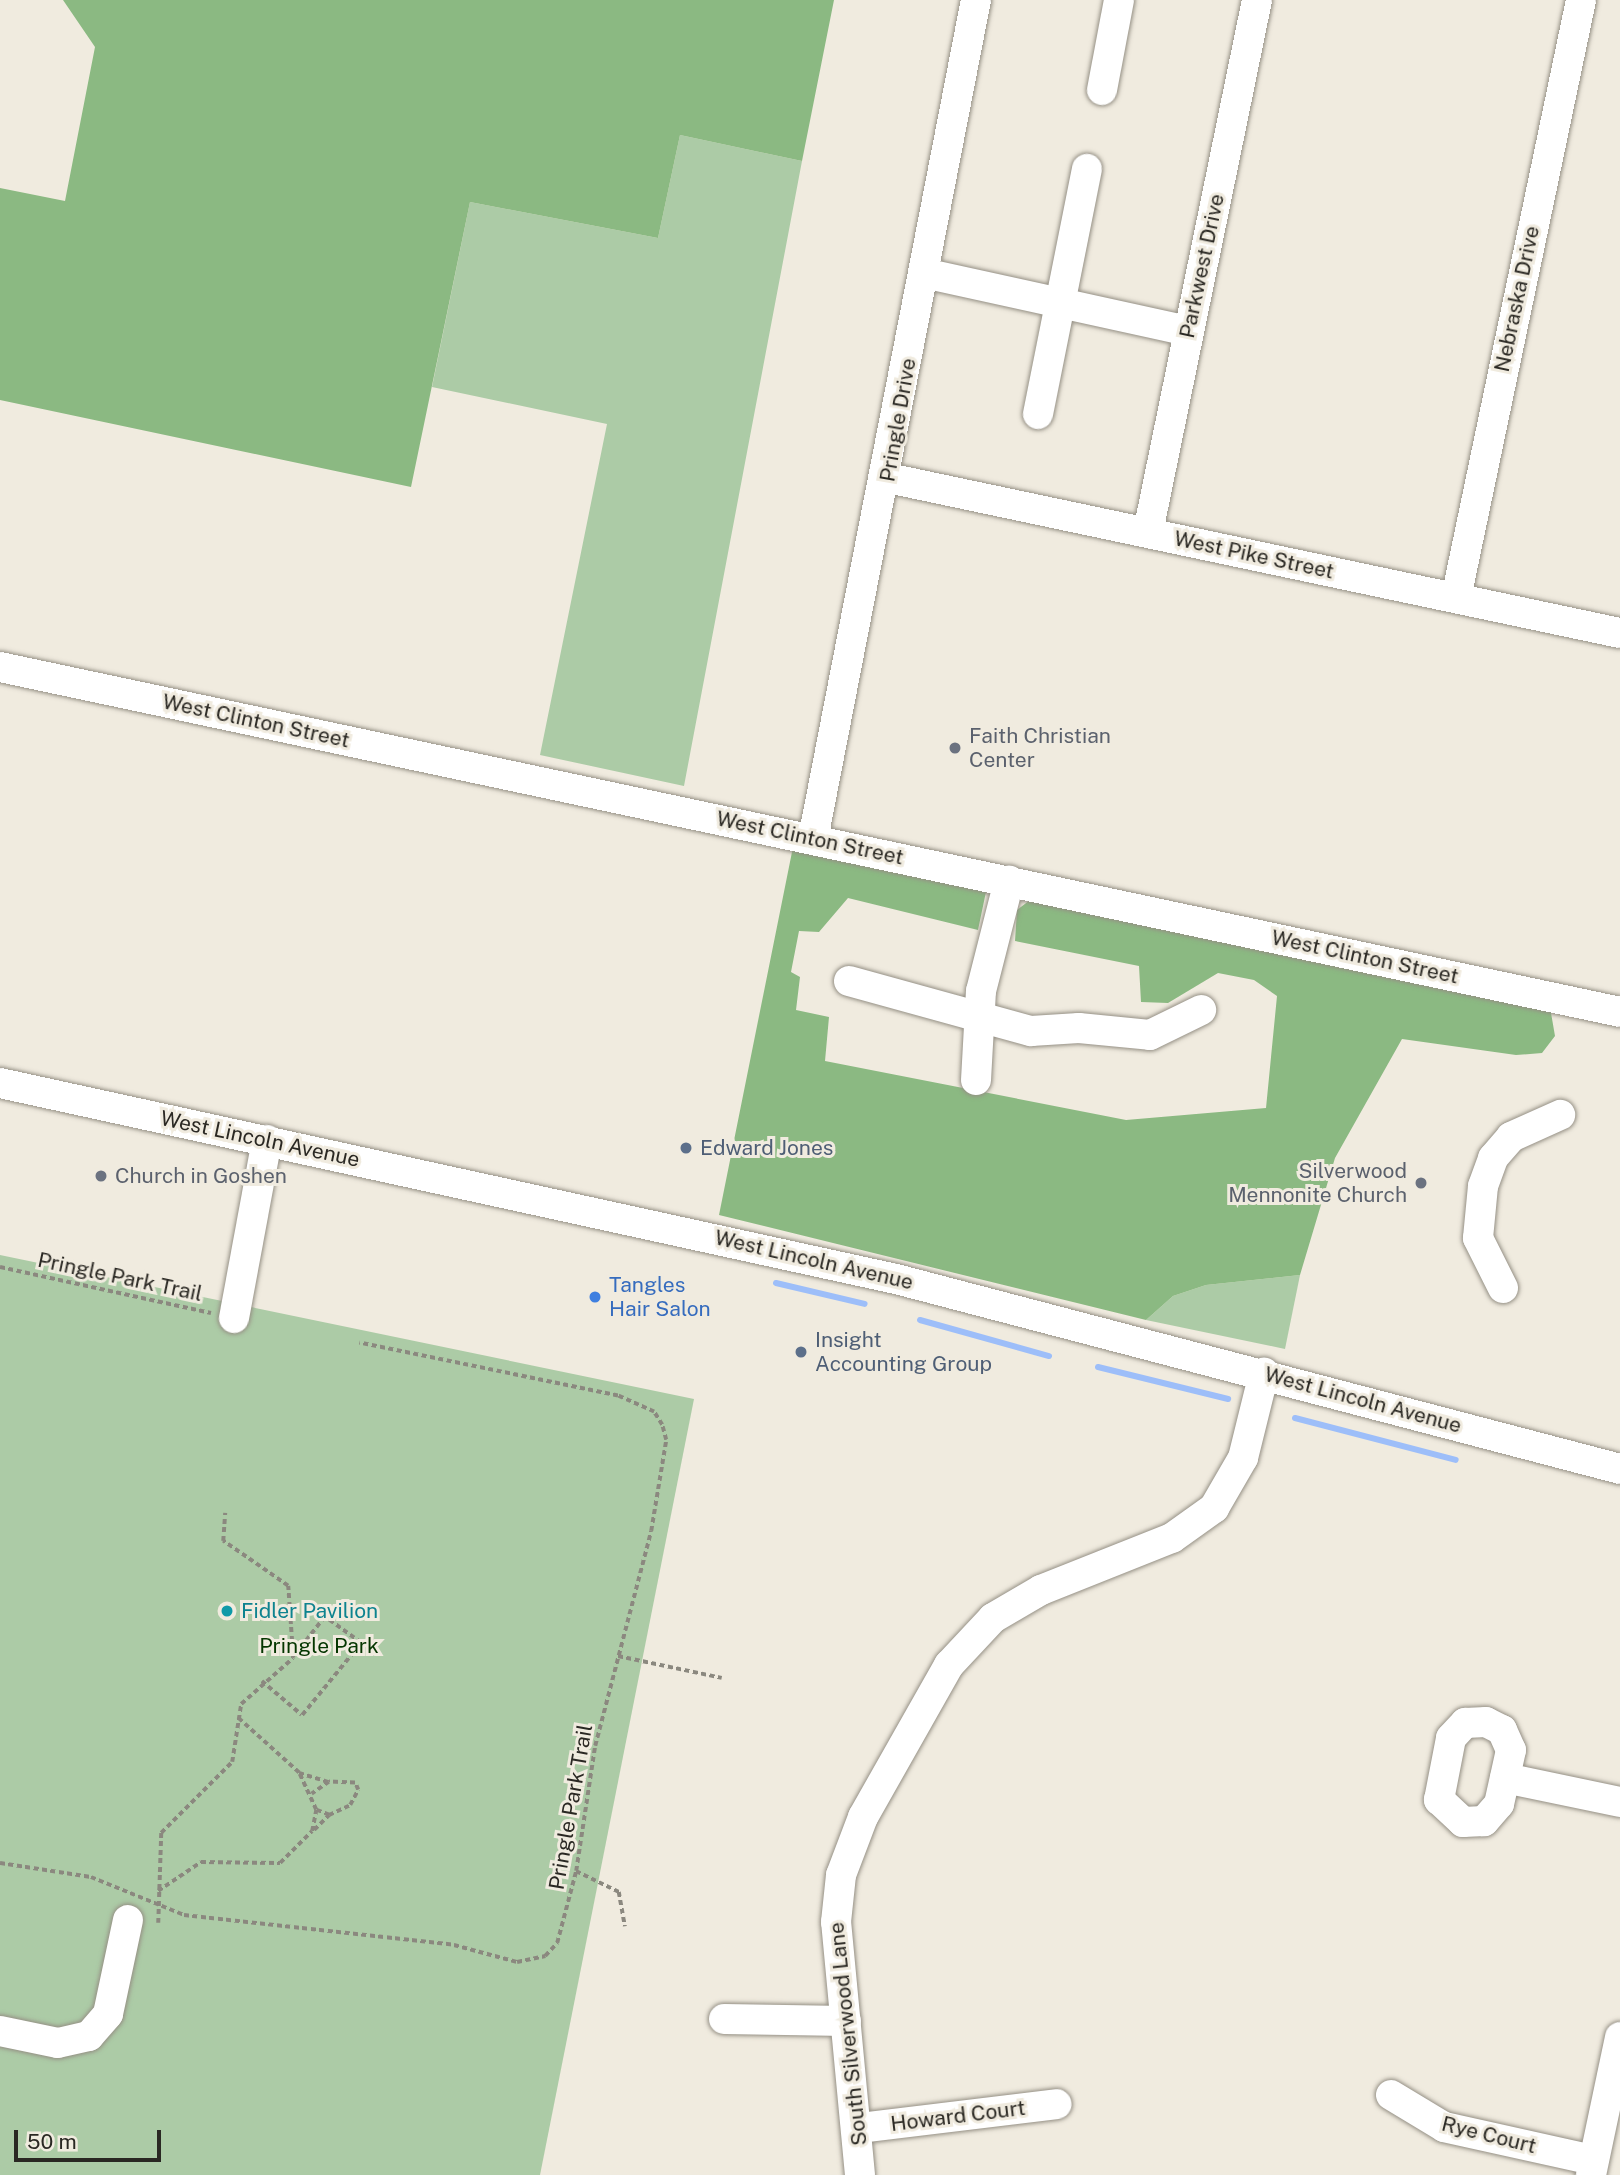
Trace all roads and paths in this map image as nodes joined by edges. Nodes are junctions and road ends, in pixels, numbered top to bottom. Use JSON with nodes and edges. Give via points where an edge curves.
{"nodes":[{"id":1,"x":976,"y":0,"type":"edge"},
{"id":2,"x":1119,"y":0,"type":"edge"},
{"id":3,"x":1257,"y":0,"type":"edge"},
{"id":4,"x":1581,"y":0,"type":"edge"},
{"id":5,"x":1102,"y":90,"type":"dead end"},
{"id":6,"x":1087,"y":169,"type":"dead end"},
{"id":7,"x":924,"y":273,"type":"junction"},
{"id":8,"x":1060,"y":303,"type":"junction"},
{"id":9,"x":1188,"y":331,"type":"junction"},
{"id":10,"x":1038,"y":414,"type":"dead end"},
{"id":11,"x":888,"y":478,"type":"junction"},
{"id":12,"x":1148,"y":532,"type":"junction"},
{"id":13,"x":1456,"y":598,"type":"junction"},
{"id":14,"x":1620,"y":633,"type":"edge"},
{"id":15,"x":0,"y":667,"type":"edge"},
{"id":16,"x":813,"y":839,"type":"junction"},
{"id":17,"x":1009,"y":881,"type":"junction"},
{"id":18,"x":849,"y":981,"type":"dead end"},
{"id":19,"x":1201,"y":1010,"type":"dead end"},
{"id":20,"x":1620,"y":1012,"type":"edge"},
{"id":21,"x":979,"y":1019,"type":"junction"},
{"id":22,"x":976,"y":1080,"type":"dead end"},
{"id":23,"x":0,"y":1083,"type":"edge"},
{"id":24,"x":1560,"y":1115,"type":"dead end"},
{"id":25,"x":267,"y":1140,"type":"junction"},
{"id":26,"x":0,"y":1267,"type":"edge"},
{"id":27,"x":1503,"y":1289,"type":"dead end"},
{"id":28,"x":234,"y":1318,"type":"joint"},
{"id":29,"x":359,"y":1343,"type":"dead end"},
{"id":30,"x":1264,"y":1373,"type":"junction"},
{"id":31,"x":1620,"y":1469,"type":"edge"},
{"id":32,"x":225,"y":1513,"type":"dead end"},
{"id":33,"x":618,"y":1656,"type":"junction"},
{"id":34,"x":293,"y":1658,"type":"junction"},
{"id":35,"x":722,"y":1678,"type":"dead end"},
{"id":36,"x":262,"y":1681,"type":"junction"},
{"id":37,"x":239,"y":1719,"type":"junction"},
{"id":38,"x":299,"y":1773,"type":"junction"},
{"id":39,"x":1505,"y":1778,"type":"dead end"},
{"id":40,"x":329,"y":1782,"type":"junction"},
{"id":41,"x":312,"y":1794,"type":"junction"},
{"id":42,"x":1620,"y":1802,"type":"edge"},
{"id":43,"x":316,"y":1810,"type":"junction"},
{"id":44,"x":329,"y":1815,"type":"junction"},
{"id":45,"x":313,"y":1831,"type":"junction"},
{"id":46,"x":0,"y":1863,"type":"edge"},
{"id":47,"x":576,"y":1871,"type":"junction"},
{"id":48,"x":158,"y":1891,"type":"junction"},
{"id":49,"x":158,"y":1906,"type":"junction"},
{"id":50,"x":128,"y":1920,"type":"dead end"},
{"id":51,"x":158,"y":1923,"type":"dead end"},
{"id":52,"x":625,"y":1926,"type":"dead end"},
{"id":53,"x":724,"y":2019,"type":"dead end"},
{"id":54,"x":845,"y":2021,"type":"junction"},
{"id":55,"x":0,"y":2031,"type":"edge"},
{"id":56,"x":1620,"y":2037,"type":"edge"},
{"id":57,"x":1391,"y":2095,"type":"dead end"},
{"id":58,"x":1057,"y":2104,"type":"dead end"},
{"id":59,"x":859,"y":2128,"type":"junction"},
{"id":60,"x":1592,"y":2168,"type":"edge"},
{"id":61,"x":860,"y":2175,"type":"edge"}],
"edges":[{"from":1,"to":7,"type":"street","name":"Pringle Drive"},
{"from":2,"to":5,"type":"street"},
{"from":3,"to":9,"type":"street","name":"Parkwest Drive"},
{"from":4,"to":13,"type":"street","name":"Nebraska Drive"},
{"from":6,"to":8,"type":"street"},
{"from":7,"to":8,"type":"street"},
{"from":7,"to":11,"type":"street","name":"Pringle Drive"},
{"from":8,"to":9,"type":"street"},
{"from":8,"to":10,"type":"street"},
{"from":9,"to":12,"type":"street","name":"Parkwest Drive"},
{"from":11,"to":12,"type":"street","name":"West Pike Street"},
{"from":11,"to":16,"type":"street","name":"Pringle Drive"},
{"from":12,"to":13,"type":"street","name":"West Pike Street"},
{"from":13,"to":14,"type":"street","name":"West Pike Street"},
{"from":15,"to":16,"type":"street","name":"West Clinton Street"},
{"from":16,"to":17,"type":"street","name":"West Clinton Street"},
{"from":17,"to":20,"type":"street","name":"West Clinton Street"},
{"from":17,"to":21,"type":"street","via":[[985,969]]},
{"from":18,"to":21,"type":"street"},
{"from":19,"to":21,"type":"street","via":[[1135,1037],[1079,1028],[1031,1031]]},
{"from":21,"to":22,"type":"street"},
{"from":23,"to":25,"type":"street","name":"West Lincoln Avenue"},
{"from":24,"to":27,"type":"street","via":[[1511,1137],[1493,1158],[1483,1186],[1478,1238]]},
{"from":25,"to":28,"type":"street"},
{"from":25,"to":30,"type":"street","name":"West Lincoln Avenue","via":[[896,1279]]},
{"from":26,"to":28,"type":"path","name":"Pringle Park Trail"},
{"from":29,"to":33,"type":"path","name":"Pringle Park Trail","via":[[618,1396],[654,1412],[666,1440]]},
{"from":30,"to":31,"type":"street","name":"West Lincoln Avenue"},
{"from":30,"to":54,"type":"street","name":"South Silverwood Lane","via":[[1244,1458],[1228,1490],[1202,1521],[1016,1602],[949,1665],[863,1817],[841,1875],[836,1922]]},
{"from":32,"to":34,"type":"path","via":[[223,1541],[288,1586]]},
{"from":33,"to":35,"type":"path"},
{"from":33,"to":47,"type":"path","name":"Pringle Park Trail","via":[[595,1746]]},
{"from":34,"to":36,"type":"path"},
{"from":34,"to":36,"type":"path","via":[[325,1617],[361,1643],[302,1715]]},
{"from":36,"to":37,"type":"path","via":[[241,1704]]},
{"from":37,"to":38,"type":"path"},
{"from":37,"to":48,"type":"path","via":[[232,1762],[161,1833]]},
{"from":38,"to":40,"type":"path"},
{"from":38,"to":41,"type":"path"},
{"from":39,"to":42,"type":"street"},
{"from":40,"to":41,"type":"path"},
{"from":40,"to":44,"type":"path","via":[[355,1783],[358,1790],[350,1805]]},
{"from":41,"to":43,"type":"path"},
{"from":43,"to":44,"type":"path"},
{"from":43,"to":45,"type":"path"},
{"from":44,"to":45,"type":"path"},
{"from":45,"to":48,"type":"path","via":[[279,1863],[201,1862]]},
{"from":46,"to":49,"type":"path","name":"Pringle Park Trail","via":[[91,1877]]},
{"from":47,"to":49,"type":"path","name":"Pringle Park Trail","via":[[557,1943],[531,1962],[454,1945],[184,1916]]},
{"from":47,"to":52,"type":"path","via":[[619,1892]]},
{"from":48,"to":49,"type":"path"},
{"from":49,"to":51,"type":"path"},
{"from":50,"to":55,"type":"street","via":[[108,2014],[89,2036],[58,2043]]},
{"from":53,"to":54,"type":"street"},
{"from":54,"to":59,"type":"street","name":"South Silverwood Lane"},
{"from":56,"to":60,"type":"street"},
{"from":57,"to":60,"type":"street","name":"Rye Court","via":[[1444,2127]]},
{"from":58,"to":59,"type":"street","name":"Howard Court"},
{"from":59,"to":61,"type":"street","name":"South Silverwood Lane"}]}
